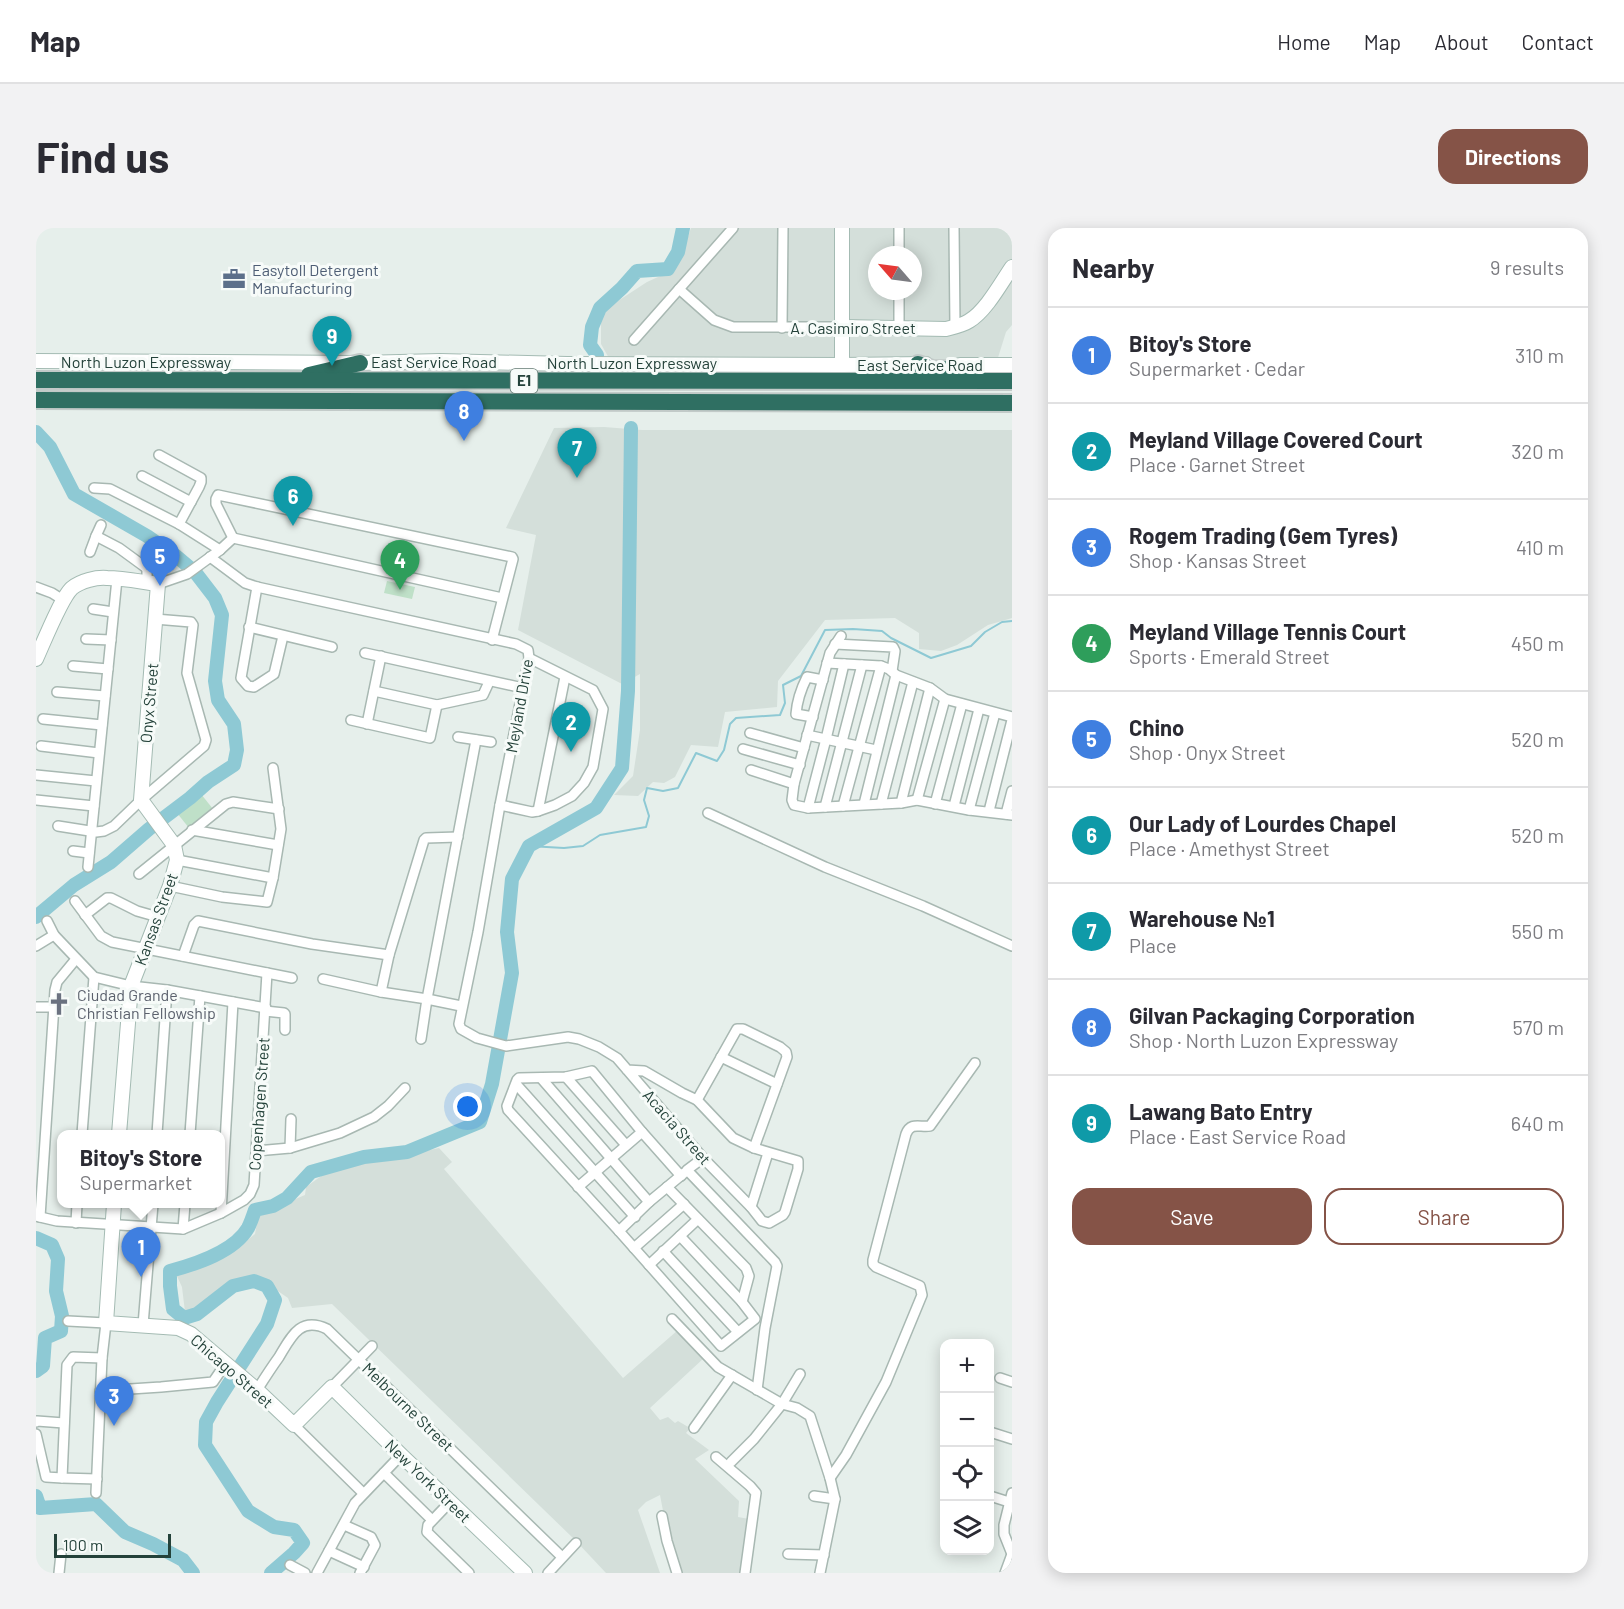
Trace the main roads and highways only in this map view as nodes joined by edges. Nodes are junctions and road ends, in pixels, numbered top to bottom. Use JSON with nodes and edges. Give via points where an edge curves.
{"nodes":[{"id":1,"x":360,"y":363,"type":"road end"},
{"id":2,"x":918,"y":364,"type":"road end"},
{"id":3,"x":1012,"y":371,"type":"edge"},
{"id":4,"x":36,"y":380,"type":"edge"},
{"id":5,"x":282,"y":381,"type":"junction"},
{"id":6,"x":1012,"y":381,"type":"edge"},
{"id":7,"x":36,"y":400,"type":"edge"},
{"id":8,"x":1012,"y":403,"type":"edge"}],
"edges":[{"from":1,"to":5,"type":"highway"},
{"from":2,"to":3,"type":"highway","via":[[932,369]]},
{"from":4,"to":5,"type":"highway","name":"North Luzon Expressway","number":"E1"},
{"from":5,"to":6,"type":"highway","name":"North Luzon Expressway","number":"E1"},
{"from":7,"to":8,"type":"highway","number":"E1"}]}
